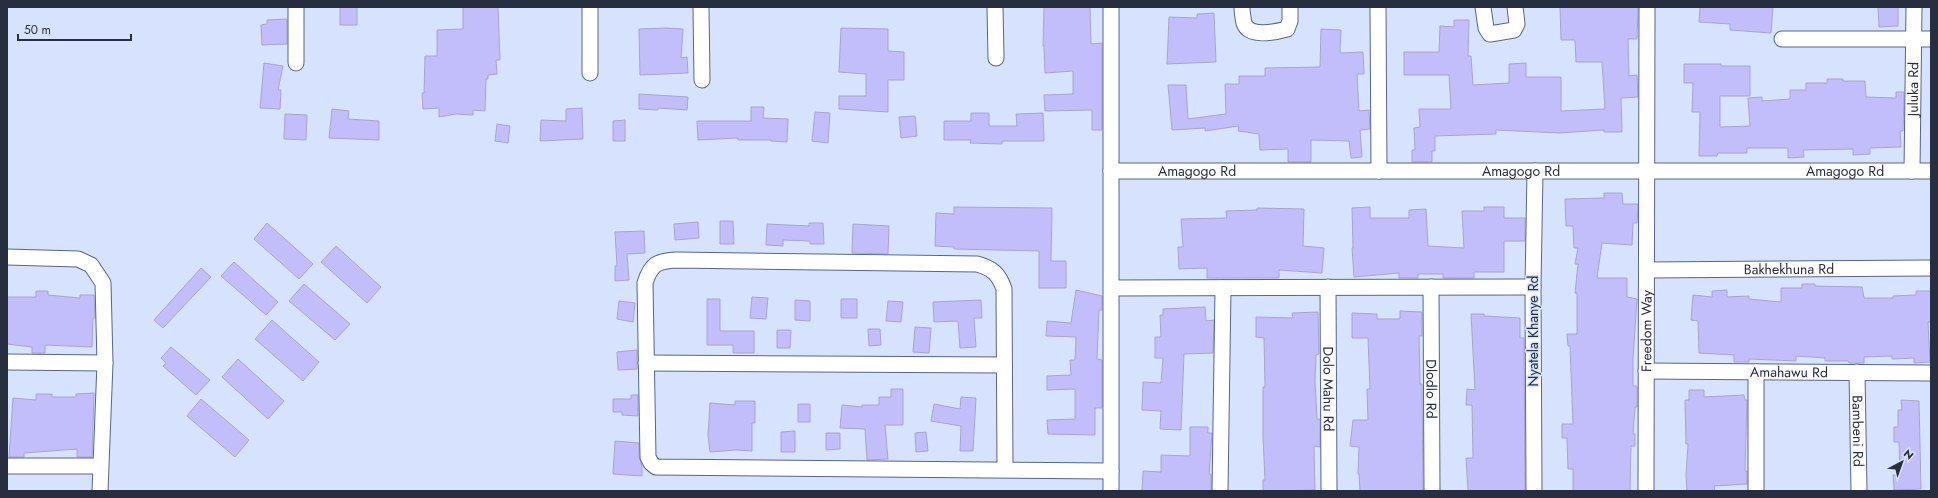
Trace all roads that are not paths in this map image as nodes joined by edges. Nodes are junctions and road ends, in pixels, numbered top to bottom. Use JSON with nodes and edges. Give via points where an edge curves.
{"nodes":[{"id":1,"x":296,"y":7,"type":"edge"},
{"id":2,"x":590,"y":7,"type":"edge"},
{"id":3,"x":702,"y":7,"type":"edge"},
{"id":4,"x":995,"y":7,"type":"edge"},
{"id":5,"x":1111,"y":7,"type":"edge"},
{"id":6,"x":1242,"y":7,"type":"edge"},
{"id":7,"x":1290,"y":7,"type":"edge"},
{"id":8,"x":1378,"y":7,"type":"edge"},
{"id":9,"x":1483,"y":7,"type":"edge"},
{"id":10,"x":1515,"y":7,"type":"edge"},
{"id":11,"x":1647,"y":7,"type":"edge"},
{"id":12,"x":1914,"y":7,"type":"edge"},
{"id":13,"x":1782,"y":39,"type":"dead end"},
{"id":14,"x":1914,"y":39,"type":"junction"},
{"id":15,"x":1931,"y":39,"type":"edge"},
{"id":16,"x":996,"y":58,"type":"dead end"},
{"id":17,"x":296,"y":63,"type":"dead end"},
{"id":18,"x":590,"y":73,"type":"dead end"},
{"id":19,"x":702,"y":80,"type":"dead end"},
{"id":20,"x":1535,"y":170,"type":"junction"},
{"id":21,"x":1111,"y":171,"type":"junction"},
{"id":22,"x":1378,"y":171,"type":"junction"},
{"id":23,"x":1912,"y":171,"type":"junction"},
{"id":24,"x":1931,"y":171,"type":"edge"},
{"id":25,"x":1646,"y":172,"type":"junction"},
{"id":26,"x":7,"y":257,"type":"edge"},
{"id":27,"x":1931,"y":268,"type":"edge"},
{"id":28,"x":1647,"y":270,"type":"junction"},
{"id":29,"x":1328,"y":287,"type":"junction"},
{"id":30,"x":1431,"y":287,"type":"junction"},
{"id":31,"x":1533,"y":287,"type":"junction"},
{"id":32,"x":1112,"y":288,"type":"junction"},
{"id":33,"x":1223,"y":288,"type":"junction"},
{"id":34,"x":7,"y":362,"type":"edge"},
{"id":35,"x":105,"y":363,"type":"junction"},
{"id":36,"x":646,"y":363,"type":"junction"},
{"id":37,"x":1004,"y":365,"type":"junction"},
{"id":38,"x":1646,"y":371,"type":"junction"},
{"id":39,"x":1756,"y":372,"type":"junction"},
{"id":40,"x":1857,"y":372,"type":"junction"},
{"id":41,"x":1931,"y":373,"type":"edge"},
{"id":42,"x":7,"y":466,"type":"edge"},
{"id":43,"x":100,"y":466,"type":"junction"},
{"id":44,"x":1005,"y":469,"type":"junction"},
{"id":45,"x":1111,"y":471,"type":"junction"},
{"id":46,"x":100,"y":491,"type":"edge"},
{"id":47,"x":1111,"y":491,"type":"edge"},
{"id":48,"x":1220,"y":491,"type":"edge"},
{"id":49,"x":1329,"y":491,"type":"edge"},
{"id":50,"x":1432,"y":491,"type":"edge"},
{"id":51,"x":1534,"y":491,"type":"edge"},
{"id":52,"x":1646,"y":491,"type":"edge"},
{"id":53,"x":1756,"y":491,"type":"edge"},
{"id":54,"x":1859,"y":491,"type":"edge"}],
"edges":[{"from":1,"to":17,"type":"street"},
{"from":2,"to":18,"type":"street"},
{"from":3,"to":19,"type":"street"},
{"from":4,"to":16,"type":"street"},
{"from":5,"to":21,"type":"street"},
{"from":6,"to":7,"type":"street","via":[[1244,24],[1249,30],[1257,32],[1287,29]]},
{"from":8,"to":22,"type":"street"},
{"from":9,"to":10,"type":"street","via":[[1486,28],[1490,34],[1514,30],[1517,24]]},
{"from":11,"to":25,"type":"street","name":"Freedom Way"},
{"from":12,"to":14,"type":"street","name":"Juluka Rd"},
{"from":13,"to":14,"type":"street"},
{"from":14,"to":15,"type":"street"},
{"from":14,"to":23,"type":"street","name":"Juluka Rd"},
{"from":20,"to":22,"type":"street","name":"Amagogo Rd"},
{"from":20,"to":25,"type":"street","name":"Amagogo Rd"},
{"from":20,"to":31,"type":"street","name":"Nyatela Khanye Rd"},
{"from":21,"to":22,"type":"street","name":"Amagogo Rd"},
{"from":21,"to":32,"type":"street"},
{"from":23,"to":24,"type":"street","name":"Amagogo Rd"},
{"from":23,"to":25,"type":"street","name":"Amagogo Rd"},
{"from":25,"to":28,"type":"street","name":"Freedom Way"},
{"from":26,"to":35,"type":"street","via":[[78,259],[91,265],[103,283]]},
{"from":27,"to":28,"type":"street","name":"Bakhekhuna Rd"},
{"from":28,"to":38,"type":"street","name":"Freedom Way"},
{"from":29,"to":30,"type":"street"},
{"from":29,"to":33,"type":"street"},
{"from":29,"to":49,"type":"street","name":"Dolo Mahu Rd"},
{"from":30,"to":31,"type":"street"},
{"from":30,"to":50,"type":"street","name":"Dlodlo Rd"},
{"from":31,"to":51,"type":"street","name":"Nyatela Khanye Rd"},
{"from":32,"to":33,"type":"street"},
{"from":32,"to":45,"type":"street"},
{"from":33,"to":48,"type":"street"},
{"from":34,"to":35,"type":"street"},
{"from":35,"to":43,"type":"street"},
{"from":36,"to":37,"type":"street"},
{"from":36,"to":37,"type":"street","via":[[648,274],[654,265],[663,260],[676,260],[986,266],[994,270],[1001,279],[1004,289]]},
{"from":36,"to":44,"type":"street","via":[[648,457],[651,464],[656,467]]},
{"from":37,"to":44,"type":"street"},
{"from":38,"to":39,"type":"street","name":"Amahawu Rd"},
{"from":38,"to":52,"type":"street","name":"Freedom Way"},
{"from":39,"to":40,"type":"street","name":"Amahawu Rd"},
{"from":39,"to":53,"type":"street"},
{"from":40,"to":41,"type":"street","name":"Amahawu Rd"},
{"from":40,"to":54,"type":"street","name":"Bambeni Rd"},
{"from":42,"to":43,"type":"street"},
{"from":43,"to":46,"type":"street"},
{"from":44,"to":45,"type":"street"},
{"from":45,"to":47,"type":"street"}]}
